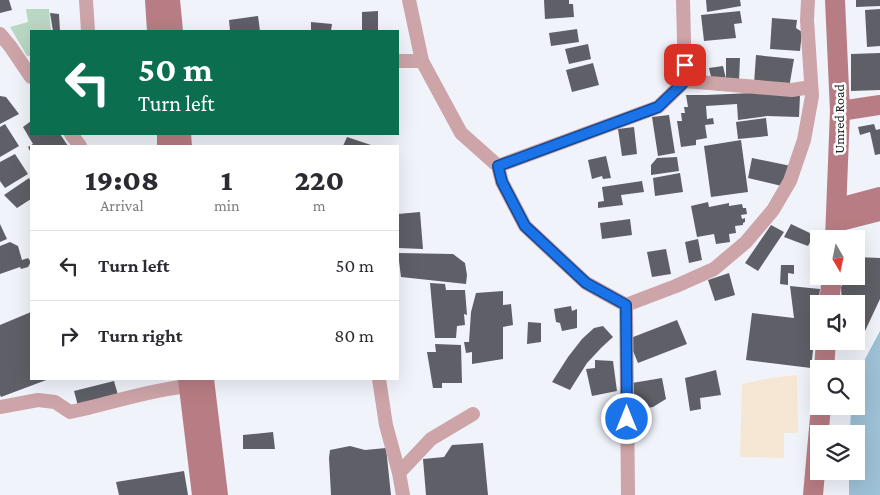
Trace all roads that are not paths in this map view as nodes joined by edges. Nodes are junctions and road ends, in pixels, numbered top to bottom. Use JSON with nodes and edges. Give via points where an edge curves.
{"nodes":[{"id":1,"x":86,"y":0,"type":"edge"},
{"id":2,"x":155,"y":0,"type":"edge"},
{"id":3,"x":170,"y":0,"type":"edge"},
{"id":4,"x":409,"y":0,"type":"edge"},
{"id":5,"x":683,"y":0,"type":"edge"},
{"id":6,"x":808,"y":0,"type":"edge"},
{"id":7,"x":835,"y":0,"type":"edge"},
{"id":8,"x":88,"y":30,"type":"edge"},
{"id":9,"x":157,"y":30,"type":"edge"},
{"id":10,"x":173,"y":30,"type":"edge"},
{"id":11,"x":0,"y":34,"type":"edge"},
{"id":12,"x":5,"y":49,"type":"edge"},
{"id":13,"x":399,"y":61,"type":"edge"},
{"id":14,"x":422,"y":61,"type":"junction"},
{"id":15,"x":30,"y":76,"type":"edge"},
{"id":16,"x":685,"y":81,"type":"junction"},
{"id":17,"x":811,"y":87,"type":"junction"},
{"id":18,"x":880,"y":105,"type":"edge"},
{"id":19,"x":840,"y":111,"type":"junction"},
{"id":20,"x":498,"y":166,"type":"junction"},
{"id":21,"x":880,"y":196,"type":"edge"},
{"id":22,"x":880,"y":211,"type":"edge"},
{"id":23,"x":836,"y":223,"type":"edge"},
{"id":24,"x":626,"y":305,"type":"junction"},
{"id":25,"x":379,"y":380,"type":"edge"},
{"id":26,"x":193,"y":381,"type":"edge"},
{"id":27,"x":0,"y":407,"type":"edge"},
{"id":28,"x":472,"y":414,"type":"dead end"},
{"id":29,"x":820,"y":415,"type":"edge"},
{"id":30,"x":400,"y":473,"type":"junction"},
{"id":31,"x":202,"y":495,"type":"edge"},
{"id":32,"x":218,"y":495,"type":"edge"},
{"id":33,"x":403,"y":495,"type":"edge"},
{"id":34,"x":628,"y":495,"type":"edge"},
{"id":35,"x":813,"y":495,"type":"edge"}],
"edges":[{"from":1,"to":8,"type":"street"},
{"from":2,"to":9,"type":"street"},
{"from":3,"to":10,"type":"street"},
{"from":4,"to":14,"type":"street"},
{"from":5,"to":16,"type":"street"},
{"from":6,"to":17,"type":"street"},
{"from":7,"to":19,"type":"street","name":"Umred Road"},
{"from":11,"to":12,"type":"street"},
{"from":12,"to":15,"type":"street"},
{"from":13,"to":14,"type":"street"},
{"from":14,"to":20,"type":"street","via":[[461,133]]},
{"from":16,"to":17,"type":"street","via":[[792,90]]},
{"from":16,"to":20,"type":"street","via":[[658,107]]},
{"from":17,"to":24,"type":"street","via":[[804,140],[790,181],[773,210],[746,242],[714,269]]},
{"from":18,"to":19,"type":"street"},
{"from":19,"to":23,"type":"street","name":"Umred Road"},
{"from":20,"to":24,"type":"street","via":[[502,182],[525,226],[586,283]]},
{"from":21,"to":23,"type":"street"},
{"from":22,"to":23,"type":"street"},
{"from":24,"to":34,"type":"street"},
{"from":25,"to":30,"type":"street","via":[[386,425]]},
{"from":26,"to":27,"type":"street","via":[[70,412],[55,402],[38,400]]},
{"from":26,"to":31,"type":"street"},
{"from":26,"to":32,"type":"street"},
{"from":28,"to":30,"type":"street","via":[[431,439]]},
{"from":29,"to":35,"type":"street"},
{"from":30,"to":33,"type":"street"}]}
